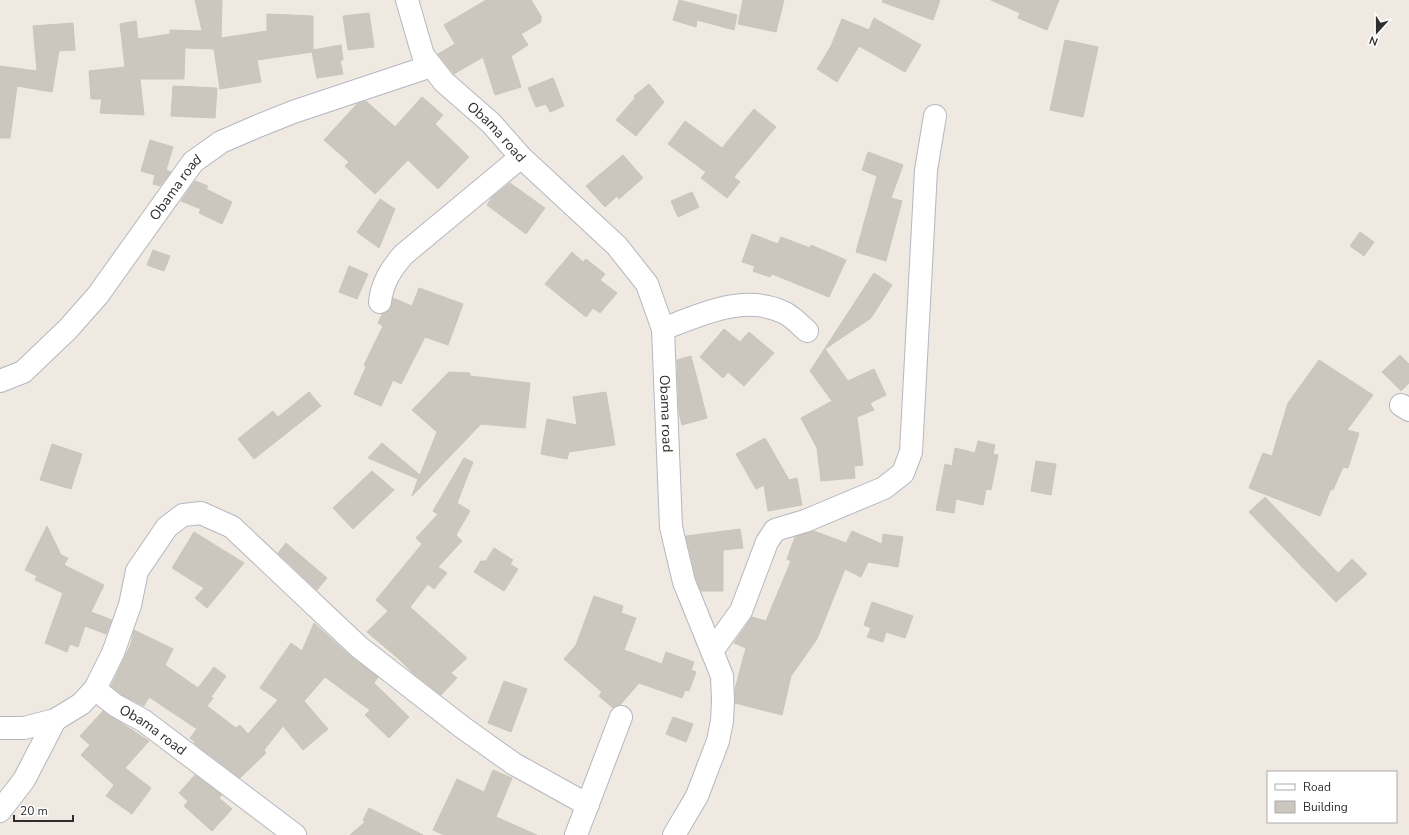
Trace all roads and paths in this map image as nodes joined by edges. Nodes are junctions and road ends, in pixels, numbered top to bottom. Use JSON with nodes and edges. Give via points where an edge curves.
{"nodes":[{"id":1,"x":407,"y":0,"type":"edge"},
{"id":2,"x":431,"y":66,"type":"junction"},
{"id":3,"x":935,"y":116,"type":"dead end"},
{"id":4,"x":521,"y":157,"type":"junction"},
{"id":5,"x":380,"y":302,"type":"dead end"},
{"id":6,"x":664,"y":329,"type":"junction"},
{"id":7,"x":807,"y":331,"type":"dead end"},
{"id":8,"x":0,"y":382,"type":"edge"},
{"id":9,"x":712,"y":651,"type":"junction"},
{"id":10,"x":95,"y":689,"type":"junction"},
{"id":11,"x":621,"y":717,"type":"dead end"},
{"id":12,"x":55,"y":720,"type":"junction"},
{"id":13,"x":0,"y":728,"type":"edge"},
{"id":14,"x":588,"y":805,"type":"junction"},
{"id":15,"x":0,"y":811,"type":"edge"},
{"id":16,"x":295,"y":835,"type":"edge"},
{"id":17,"x":576,"y":835,"type":"edge"},
{"id":18,"x":674,"y":835,"type":"edge"}],
"edges":[{"from":1,"to":2,"type":"street","name":"Obama road","via":[[423,55]]},
{"from":2,"to":4,"type":"street","name":"Obama road","via":[[444,82],[490,123]]},
{"from":2,"to":8,"type":"street","name":"Obama road","via":[[258,126],[221,142],[193,162],[98,295],[68,329],[23,372]]},
{"from":3,"to":9,"type":"street","via":[[926,170],[911,452],[903,473],[884,488],[805,521],[775,530],[767,542],[741,611]]},
{"from":4,"to":5,"type":"street","via":[[403,255],[390,271]]},
{"from":4,"to":6,"type":"street","name":"Obama road","via":[[617,246],[635,266],[647,284]]},
{"from":6,"to":7,"type":"street","via":[[716,309],[766,305],[787,314]]},
{"from":6,"to":9,"type":"street","name":"Obama road","via":[[671,527],[684,582]]},
{"from":9,"to":18,"type":"street","name":"Obama road","via":[[722,676],[722,721],[718,741],[697,796]]},
{"from":10,"to":12,"type":"street","via":[[81,704]]},
{"from":10,"to":14,"type":"street","via":[[113,653],[130,606],[137,571],[167,527],[183,515],[201,513],[232,527],[359,648],[462,727],[514,764]]},
{"from":10,"to":16,"type":"street","name":"Obama road","via":[[115,705],[144,721]]},
{"from":11,"to":14,"type":"street"},
{"from":12,"to":13,"type":"street","via":[[24,728]]},
{"from":12,"to":15,"type":"street","via":[[24,780]]},
{"from":14,"to":17,"type":"street"}]}
